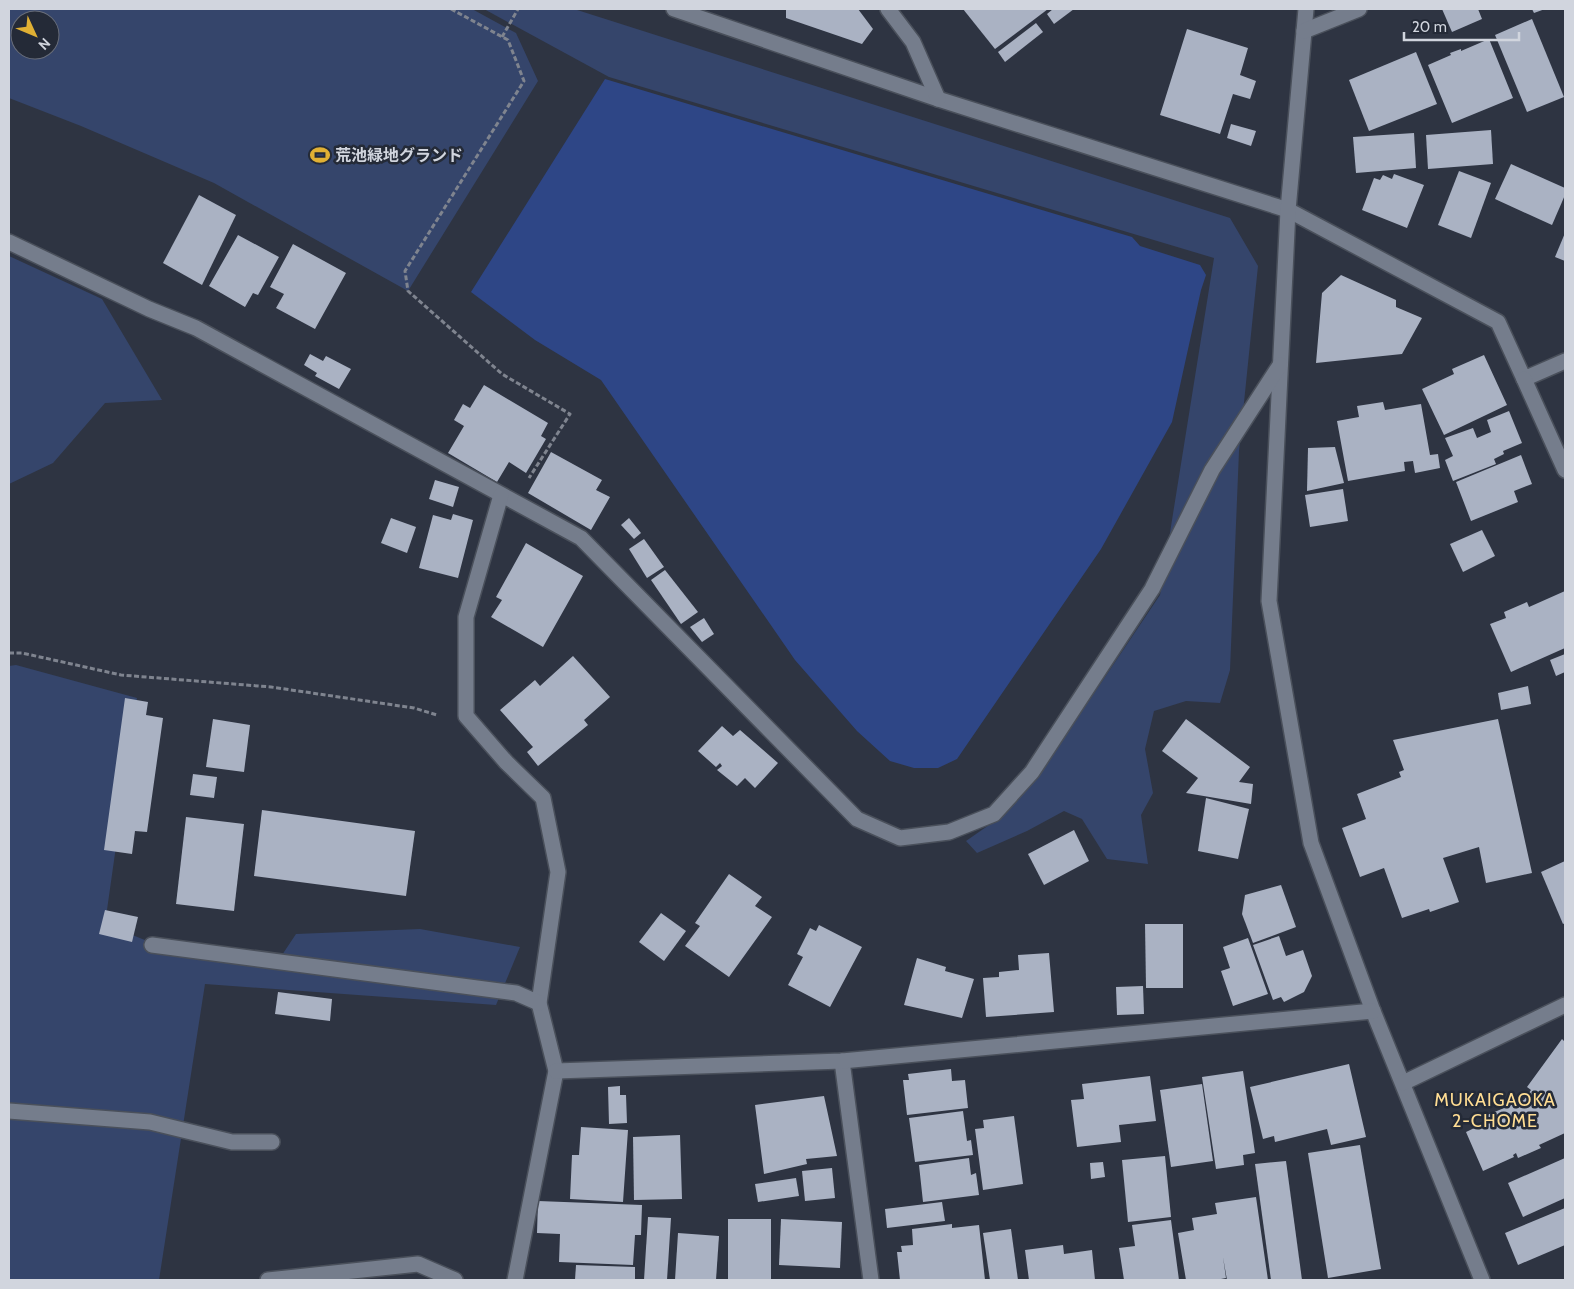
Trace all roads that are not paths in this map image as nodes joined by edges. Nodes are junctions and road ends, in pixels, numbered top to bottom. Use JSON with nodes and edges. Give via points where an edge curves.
{"nodes":[{"id":1,"x":674,"y":9,"type":"edge"},
{"id":2,"x":888,"y":9,"type":"edge"},
{"id":3,"x":1306,"y":9,"type":"edge"},
{"id":4,"x":1359,"y":9,"type":"edge"},
{"id":5,"x":1304,"y":31,"type":"junction"},
{"id":6,"x":938,"y":99,"type":"junction"},
{"id":7,"x":1288,"y":210,"type":"junction"},
{"id":8,"x":9,"y":242,"type":"edge"},
{"id":9,"x":1565,"y":361,"type":"edge"},
{"id":10,"x":1280,"y":365,"type":"junction"},
{"id":11,"x":1524,"y":379,"type":"junction"},
{"id":12,"x":1565,"y":470,"type":"edge"},
{"id":13,"x":507,"y":499,"type":"junction"},
{"id":14,"x":152,"y":945,"type":"dead end"},
{"id":15,"x":539,"y":1003,"type":"junction"},
{"id":16,"x":1565,"y":1005,"type":"edge"},
{"id":17,"x":1373,"y":1011,"type":"junction"},
{"id":18,"x":842,"y":1062,"type":"junction"},
{"id":19,"x":556,"y":1072,"type":"junction"},
{"id":20,"x":1403,"y":1082,"type":"junction"},
{"id":21,"x":9,"y":1110,"type":"edge"},
{"id":22,"x":272,"y":1142,"type":"dead end"},
{"id":23,"x":268,"y":1280,"type":"edge"},
{"id":24,"x":455,"y":1280,"type":"edge"},
{"id":25,"x":515,"y":1280,"type":"edge"},
{"id":26,"x":871,"y":1280,"type":"edge"},
{"id":27,"x":1482,"y":1280,"type":"edge"}],
"edges":[{"from":1,"to":6,"type":"street"},
{"from":2,"to":6,"type":"street","via":[[913,42]]},
{"from":3,"to":5,"type":"street"},
{"from":4,"to":5,"type":"street"},
{"from":5,"to":7,"type":"street"},
{"from":6,"to":7,"type":"street"},
{"from":7,"to":10,"type":"street"},
{"from":7,"to":11,"type":"street","via":[[1498,322]]},
{"from":8,"to":13,"type":"street","via":[[149,310],[196,328]]},
{"from":9,"to":11,"type":"street"},
{"from":10,"to":13,"type":"street","via":[[1212,470],[1152,589],[1032,772],[994,814],[949,832],[900,838],[857,819],[581,538]]},
{"from":10,"to":17,"type":"street","via":[[1269,601],[1311,843]]},
{"from":11,"to":12,"type":"street"},
{"from":13,"to":15,"type":"street","via":[[466,617],[466,716],[543,798],[558,872]]},
{"from":14,"to":15,"type":"street","via":[[516,993]]},
{"from":15,"to":19,"type":"street"},
{"from":16,"to":20,"type":"street"},
{"from":17,"to":18,"type":"street"},
{"from":17,"to":20,"type":"street"},
{"from":18,"to":19,"type":"street"},
{"from":18,"to":26,"type":"street"},
{"from":19,"to":25,"type":"street"},
{"from":20,"to":27,"type":"street"},
{"from":21,"to":22,"type":"street","via":[[150,1122],[232,1142]]},
{"from":23,"to":24,"type":"street","via":[[418,1264]]}]}
